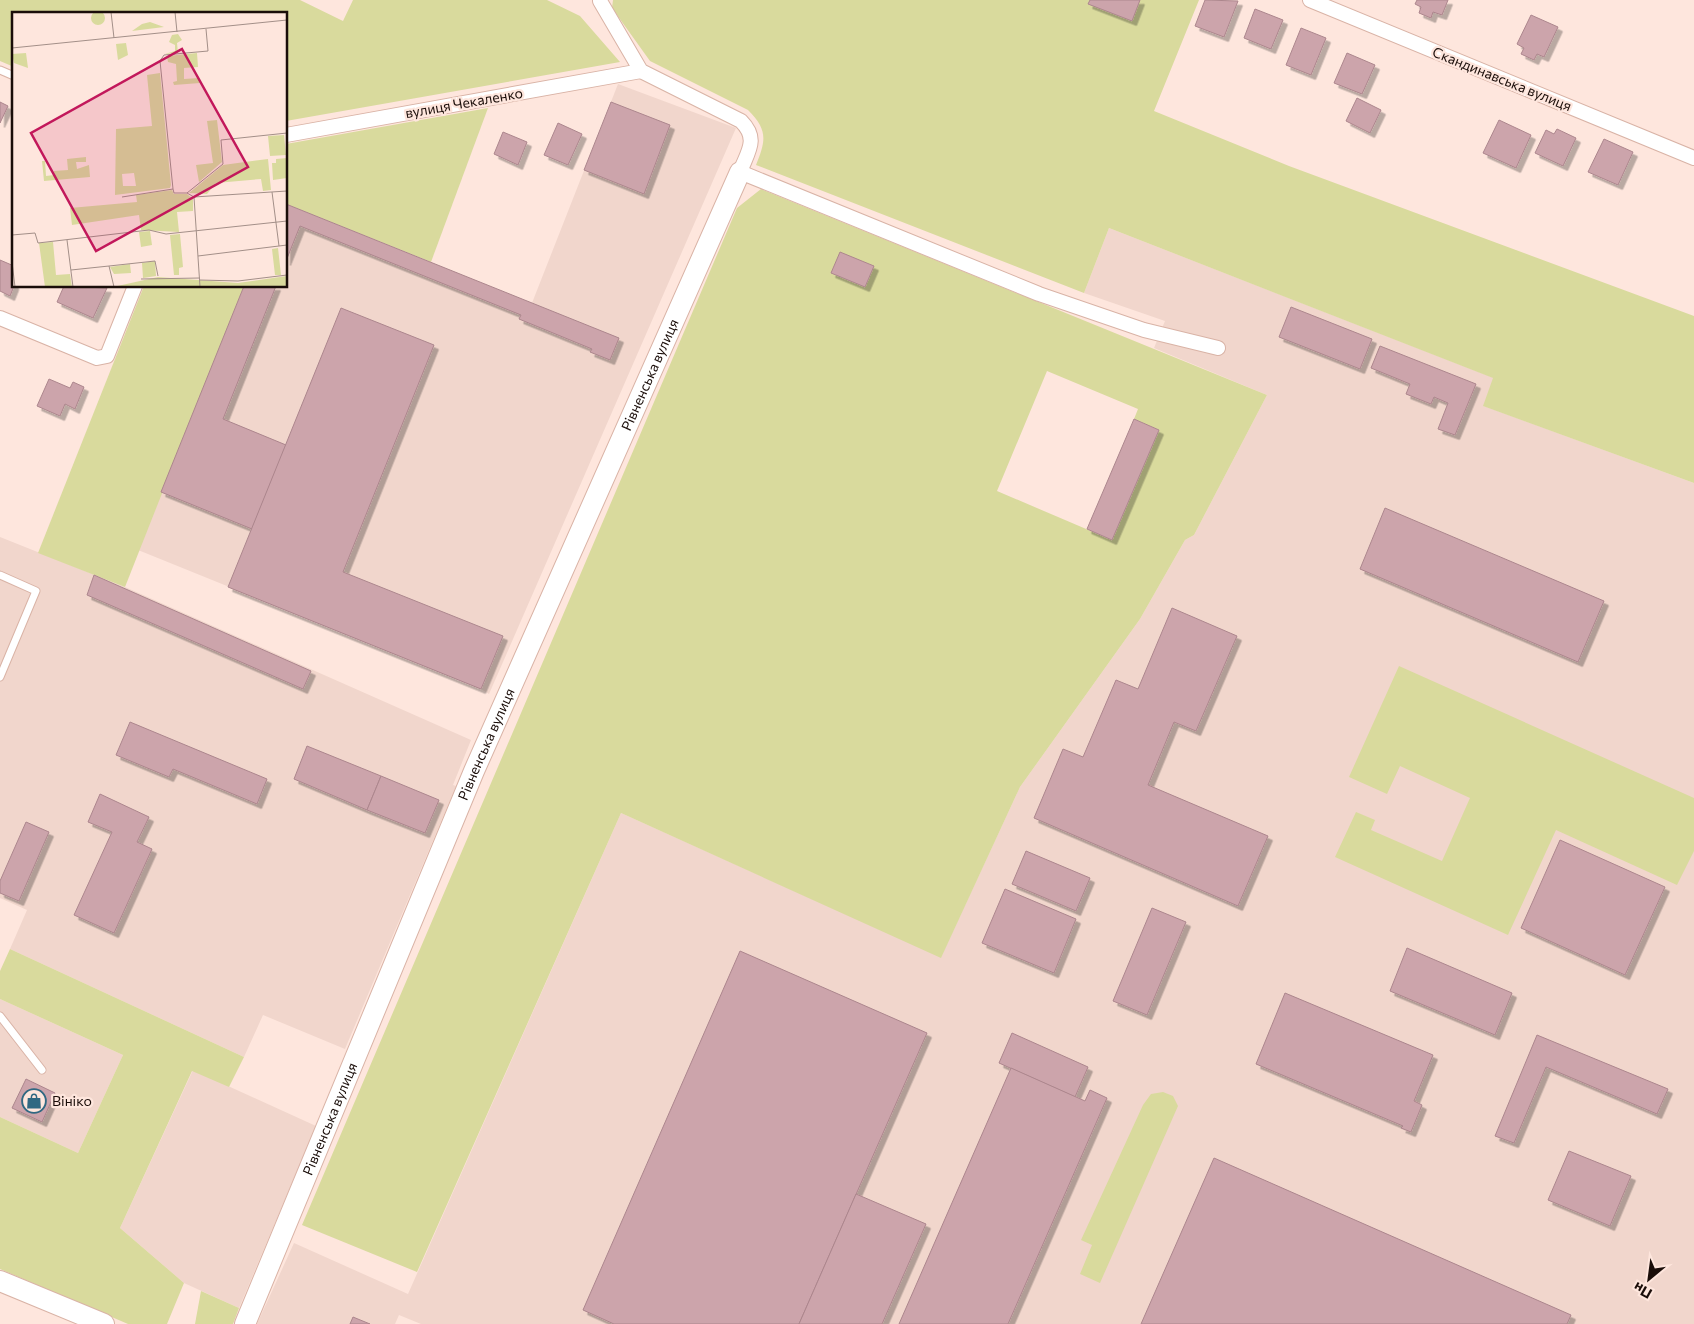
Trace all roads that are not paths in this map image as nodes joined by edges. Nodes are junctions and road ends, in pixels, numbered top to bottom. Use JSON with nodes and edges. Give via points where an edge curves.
{"nodes":[{"id":1,"x":600,"y":0,"type":"edge"},
{"id":2,"x":1310,"y":0,"type":"edge"},
{"id":3,"x":0,"y":70,"type":"edge"},
{"id":4,"x":641,"y":71,"type":"junction"},
{"id":5,"x":12,"y":75,"type":"edge"},
{"id":6,"x":288,"y":135,"type":"edge"},
{"id":7,"x":1694,"y":158,"type":"edge"},
{"id":8,"x":740,"y":172,"type":"junction"},
{"id":9,"x":134,"y":288,"type":"edge"},
{"id":10,"x":0,"y":318,"type":"edge"},
{"id":11,"x":1218,"y":348,"type":"dead end"},
{"id":12,"x":0,"y":575,"type":"edge"},
{"id":13,"x":0,"y":677,"type":"edge"},
{"id":14,"x":0,"y":1016,"type":"edge"},
{"id":15,"x":42,"y":1070,"type":"dead end"},
{"id":16,"x":0,"y":1281,"type":"edge"},
{"id":17,"x":104,"y":1324,"type":"edge"},
{"id":18,"x":245,"y":1324,"type":"edge"}],
"edges":[{"from":1,"to":4,"type":"street"},
{"from":2,"to":7,"type":"street","name":"Скандинавська вулиця"},
{"from":3,"to":5,"type":"lane"},
{"from":4,"to":6,"type":"street","name":"вулиця Чекаленко"},
{"from":4,"to":8,"type":"street","via":[[741,120],[749,129],[752,142]]},
{"from":8,"to":11,"type":"street","via":[[1038,294],[1144,330]]},
{"from":8,"to":18,"type":"street","name":"Рівненська вулиця","via":[[474,771]]},
{"from":9,"to":10,"type":"street","via":[[107,356],[97,358]]},
{"from":12,"to":13,"type":"lane","via":[[36,591]]},
{"from":14,"to":15,"type":"lane"},
{"from":16,"to":17,"type":"street"}]}
